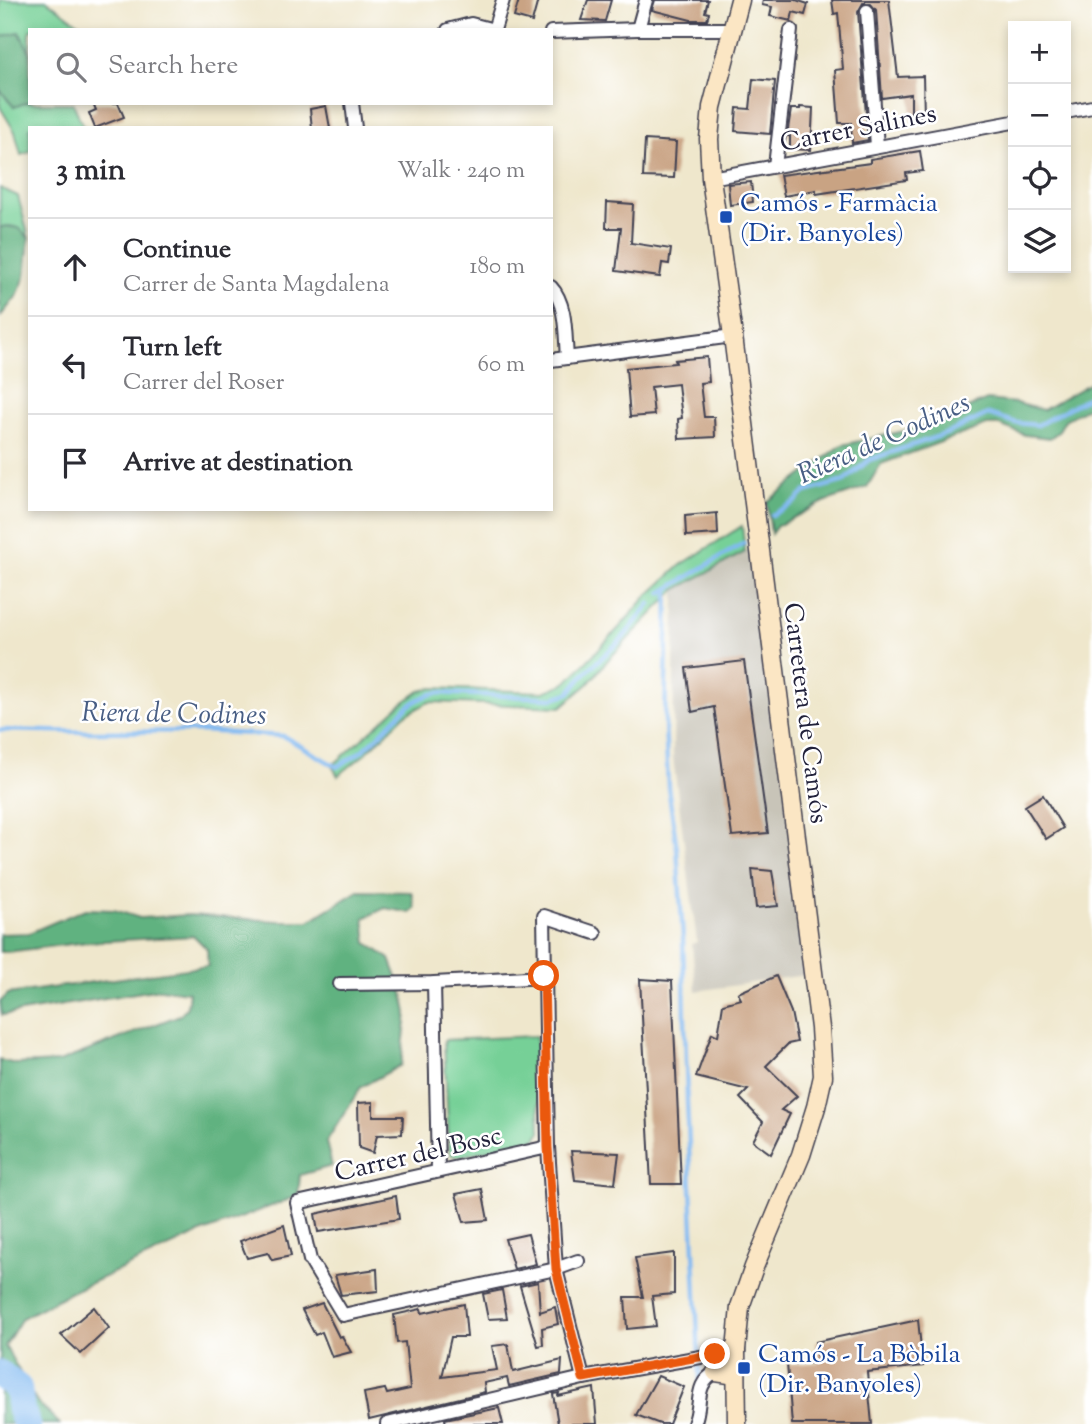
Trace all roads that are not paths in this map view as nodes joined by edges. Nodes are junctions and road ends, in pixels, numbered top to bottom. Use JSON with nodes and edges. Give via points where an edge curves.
{"nodes":[{"id":1,"x":503,"y":0,"type":"edge"},
{"id":2,"x":646,"y":0,"type":"edge"},
{"id":3,"x":740,"y":0,"type":"edge"},
{"id":4,"x":867,"y":11,"type":"dead end"},
{"id":5,"x":456,"y":28,"type":"edge"},
{"id":6,"x":486,"y":28,"type":"edge"},
{"id":7,"x":495,"y":28,"type":"edge"},
{"id":8,"x":638,"y":29,"type":"junction"},
{"id":9,"x":731,"y":29,"type":"junction"},
{"id":10,"x":792,"y":30,"type":"dead end"},
{"id":11,"x":553,"y":32,"type":"edge"},
{"id":12,"x":352,"y":105,"type":"edge"},
{"id":13,"x":1092,"y":107,"type":"edge"},
{"id":14,"x":1071,"y":111,"type":"edge"},
{"id":15,"x":1008,"y":123,"type":"edge"},
{"id":16,"x":355,"y":126,"type":"edge"},
{"id":17,"x":877,"y":146,"type":"junction"},
{"id":18,"x":775,"y":166,"type":"junction"},
{"id":19,"x":711,"y":178,"type":"junction"},
{"id":20,"x":553,"y":289,"type":"edge"},
{"id":21,"x":733,"y":336,"type":"junction"},
{"id":22,"x":567,"y":358,"type":"junction"},
{"id":23,"x":553,"y":360,"type":"edge"},
{"id":24,"x":595,"y":933,"type":"dead end"},
{"id":25,"x":544,"y":976,"type":"junction"},
{"id":26,"x":434,"y":983,"type":"junction"},
{"id":27,"x":340,"y":984,"type":"dead end"},
{"id":28,"x":548,"y":1147,"type":"junction"},
{"id":29,"x":438,"y":1171,"type":"junction"},
{"id":30,"x":578,"y":1261,"type":"dead end"},
{"id":31,"x":556,"y":1269,"type":"junction"},
{"id":32,"x":722,"y":1357,"type":"junction"},
{"id":33,"x":583,"y":1378,"type":"junction"},
{"id":34,"x":387,"y":1424,"type":"edge"},
{"id":35,"x":694,"y":1424,"type":"edge"},
{"id":36,"x":737,"y":1424,"type":"edge"}],
"edges":[{"from":1,"to":7,"type":"street"},
{"from":2,"to":8,"type":"street"},
{"from":3,"to":9,"type":"street","name":"Carretera de Camós"},
{"from":4,"to":17,"type":"street"},
{"from":5,"to":6,"type":"street","via":[[471,24]]},
{"from":8,"to":9,"type":"street"},
{"from":8,"to":11,"type":"street"},
{"from":9,"to":19,"type":"street","name":"Carretera de Camós","via":[[712,107]]},
{"from":10,"to":18,"type":"street"},
{"from":12,"to":16,"type":"street"},
{"from":13,"to":14,"type":"street"},
{"from":15,"to":17,"type":"street","name":"Carrer Salines"},
{"from":17,"to":18,"type":"street","name":"Carrer Salines"},
{"from":18,"to":19,"type":"street","name":"Carrer Salines"},
{"from":19,"to":21,"type":"street","name":"Carretera de Camós"},
{"from":20,"to":22,"type":"street","via":[[563,313]]},
{"from":21,"to":22,"type":"street"},
{"from":21,"to":32,"type":"street","name":"Carretera de Camós","via":[[824,1076],[801,1155]]},
{"from":22,"to":23,"type":"street"},
{"from":24,"to":25,"type":"street","via":[[544,916]]},
{"from":25,"to":26,"type":"street"},
{"from":25,"to":28,"type":"street"},
{"from":26,"to":27,"type":"street"},
{"from":26,"to":29,"type":"street"},
{"from":28,"to":29,"type":"street","name":"Carrer del Bosc"},
{"from":28,"to":31,"type":"street"},
{"from":29,"to":31,"type":"street","name":"Carrer del Bosc","via":[[297,1203],[310,1261],[343,1315]]},
{"from":30,"to":31,"type":"street"},
{"from":31,"to":33,"type":"street"},
{"from":32,"to":33,"type":"street"},
{"from":32,"to":35,"type":"street","via":[[701,1387]]},
{"from":32,"to":36,"type":"street","name":"Carretera de Camós","via":[[736,1375]]},
{"from":33,"to":34,"type":"street"}]}
